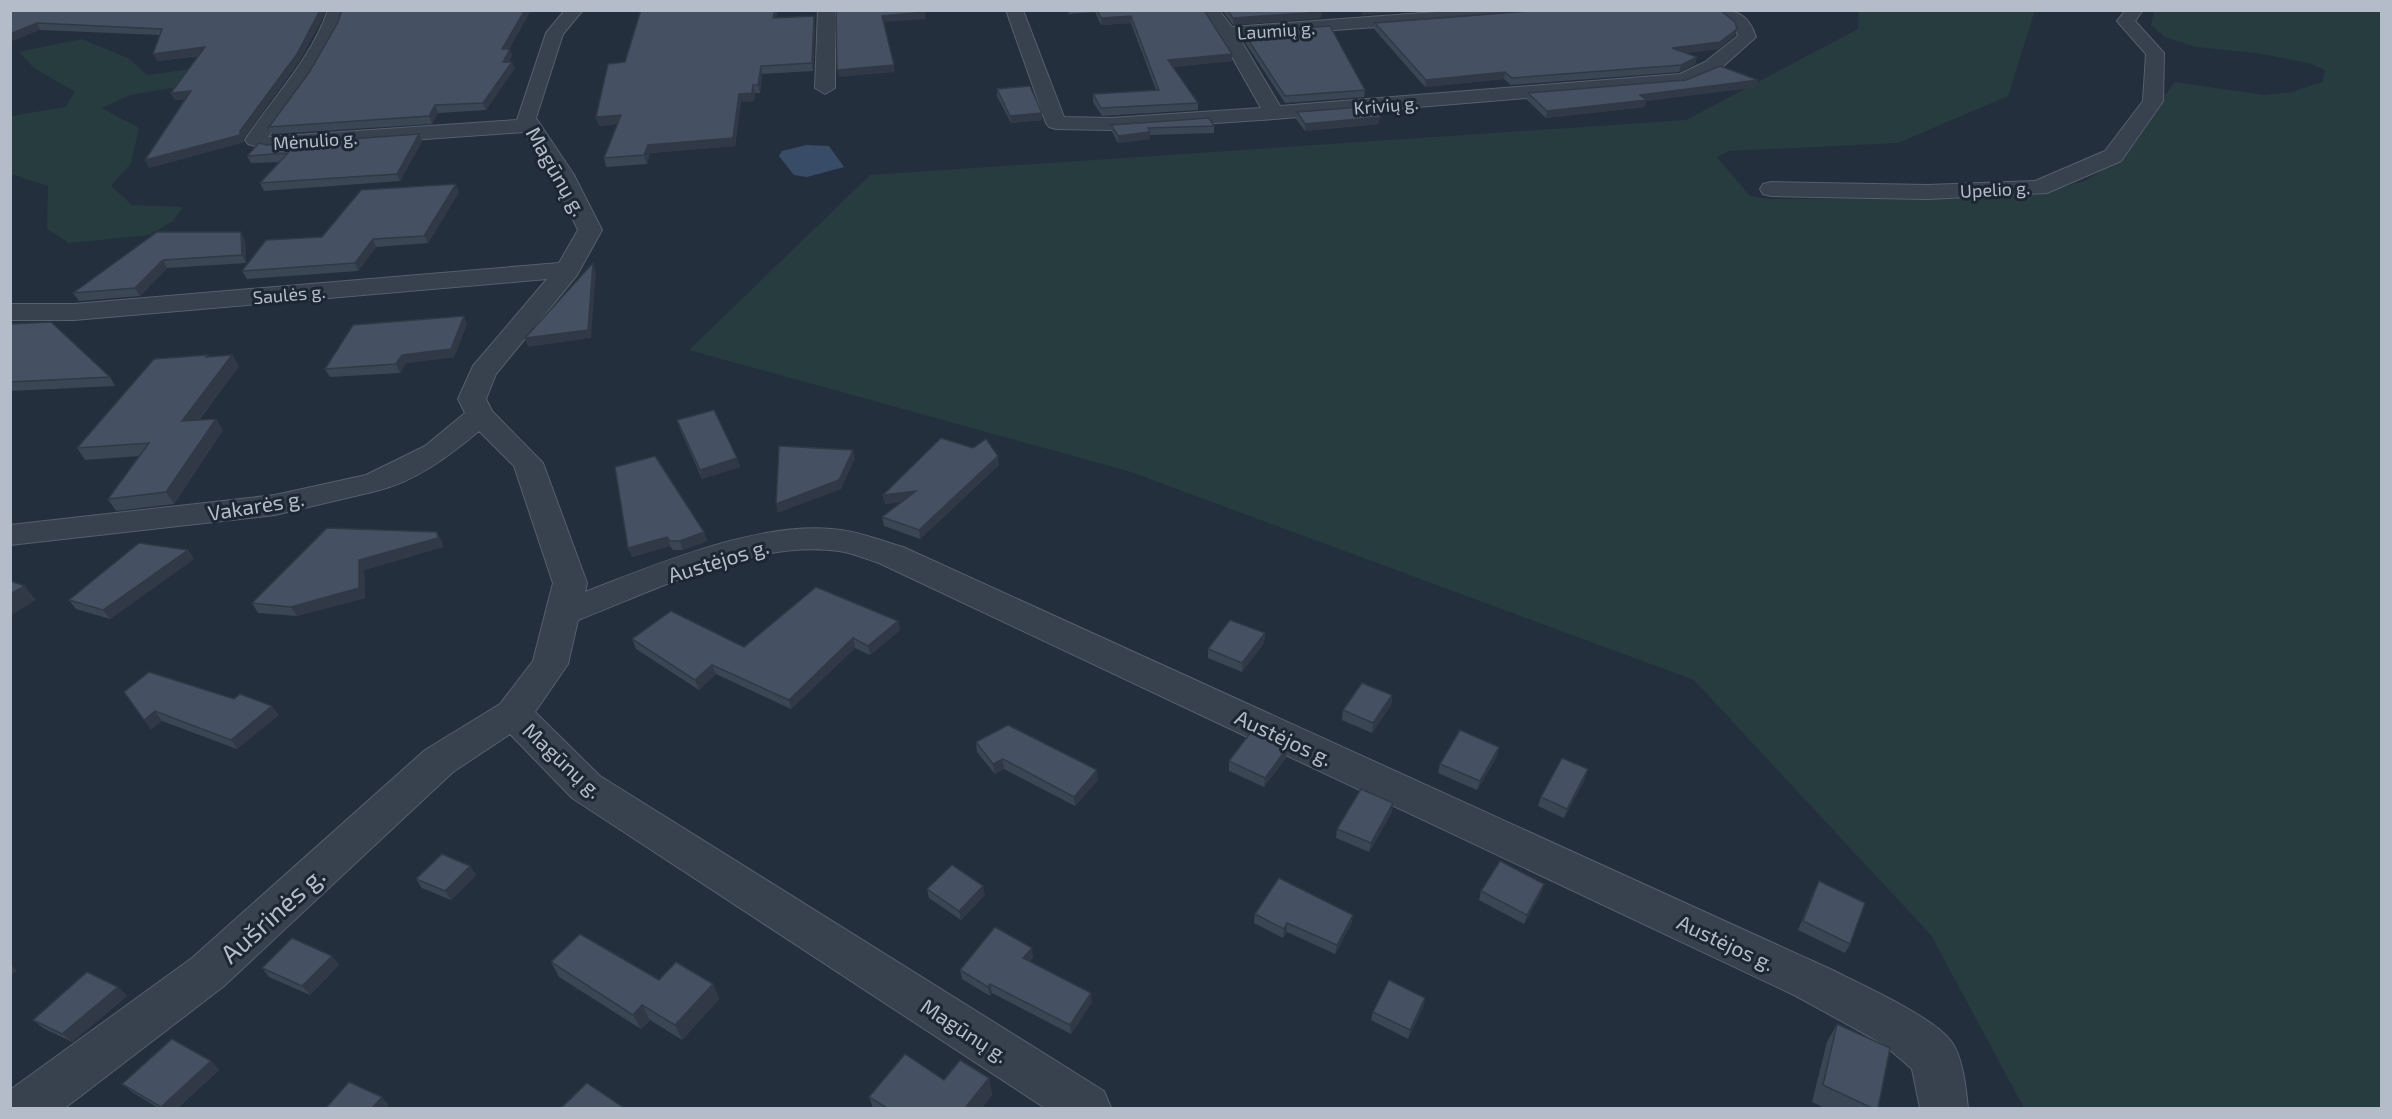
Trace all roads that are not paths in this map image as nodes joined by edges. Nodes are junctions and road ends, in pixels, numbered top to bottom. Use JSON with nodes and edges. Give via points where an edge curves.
{"nodes":[{"id":1,"x":337,"y":10,"type":"edge"},
{"id":2,"x":575,"y":10,"type":"edge"},
{"id":3,"x":827,"y":10,"type":"edge"},
{"id":4,"x":1014,"y":10,"type":"edge"},
{"id":5,"x":1210,"y":10,"type":"edge"},
{"id":6,"x":1540,"y":10,"type":"edge"},
{"id":7,"x":1721,"y":10,"type":"edge"},
{"id":8,"x":2134,"y":10,"type":"edge"},
{"id":9,"x":1227,"y":33,"type":"junction"},
{"id":10,"x":825,"y":88,"type":"dead end"},
{"id":11,"x":1274,"y":113,"type":"junction"},
{"id":12,"x":530,"y":125,"type":"junction"},
{"id":13,"x":1771,"y":189,"type":"dead end"},
{"id":14,"x":568,"y":270,"type":"junction"},
{"id":15,"x":10,"y":312,"type":"edge"},
{"id":16,"x":480,"y":415,"type":"junction"},
{"id":17,"x":10,"y":535,"type":"edge"},
{"id":18,"x":561,"y":614,"type":"junction"},
{"id":19,"x":513,"y":714,"type":"junction"},
{"id":20,"x":26,"y":1108,"type":"edge"},
{"id":21,"x":1087,"y":1108,"type":"edge"},
{"id":22,"x":1944,"y":1108,"type":"edge"}],
"edges":[{"from":1,"to":12,"type":"street","name":"Mėnulio g.","via":[[331,28],[303,74],[255,140],[270,144]]},
{"from":2,"to":12,"type":"street","name":"Magūnų g.","via":[[555,33],[526,118]]},
{"from":3,"to":10,"type":"street"},
{"from":4,"to":11,"type":"street","name":"Krivių g.","via":[[1056,123],[1111,124]]},
{"from":5,"to":9,"type":"street"},
{"from":6,"to":9,"type":"street","name":"Laumių g."},
{"from":7,"to":11,"type":"street","name":"Krivių g.","via":[[1743,26],[1747,37],[1712,66],[1684,79]]},
{"from":8,"to":13,"type":"street","name":"Upelio g.","via":[[2126,21],[2155,53],[2153,100],[2113,156],[2039,188],[1929,192]]},
{"from":9,"to":11,"type":"street"},
{"from":12,"to":14,"type":"street","name":"Magūnų g.","via":[[563,175],[590,230]]},
{"from":14,"to":15,"type":"street","name":"Saulės g.","via":[[74,312]]},
{"from":14,"to":16,"type":"street","name":"Magūnų g.","via":[[483,372],[472,399]]},
{"from":16,"to":17,"type":"street","name":"Vakarės g.","via":[[436,452],[376,482],[275,505]]},
{"from":16,"to":18,"type":"street","name":"Magūnų g.","via":[[528,463],[570,582]]},
{"from":18,"to":19,"type":"street","name":"Magūnų g.","via":[[550,664]]},
{"from":18,"to":22,"type":"street","name":"Austėjos g.","via":[[723,554],[783,540],[836,540],[891,555],[1812,982],[1899,1029],[1934,1057]]},
{"from":19,"to":20,"type":"street","name":"Aušrinės g.","via":[[439,761],[208,972]]},
{"from":19,"to":21,"type":"street","name":"Magūnų g.","via":[[586,787]]}]}
